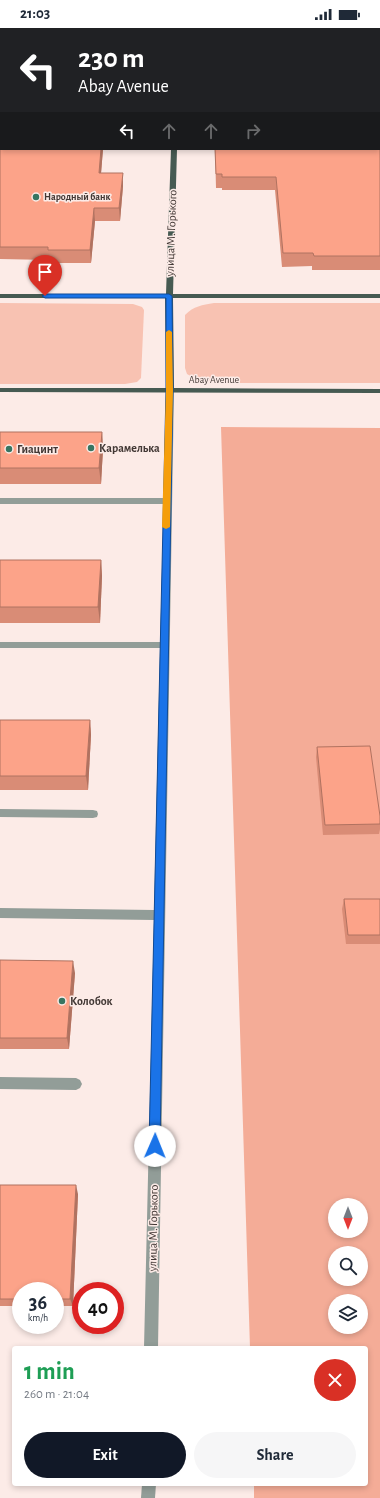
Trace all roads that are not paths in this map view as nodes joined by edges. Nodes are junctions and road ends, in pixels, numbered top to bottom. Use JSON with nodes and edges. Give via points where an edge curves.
{"nodes":[{"id":1,"x":174,"y":150,"type":"edge"},
{"id":2,"x":0,"y":296,"type":"edge"},
{"id":3,"x":169,"y":296,"type":"junction"},
{"id":4,"x":380,"y":296,"type":"edge"},
{"id":5,"x":0,"y":390,"type":"edge"},
{"id":6,"x":170,"y":390,"type":"junction"},
{"id":7,"x":380,"y":391,"type":"edge"},
{"id":8,"x":0,"y":501,"type":"edge"},
{"id":9,"x":167,"y":502,"type":"junction"},
{"id":10,"x":0,"y":645,"type":"edge"},
{"id":11,"x":164,"y":645,"type":"junction"},
{"id":12,"x":0,"y":813,"type":"edge"},
{"id":13,"x":93,"y":814,"type":"dead end"},
{"id":14,"x":0,"y":913,"type":"edge"},
{"id":15,"x":159,"y":915,"type":"junction"},
{"id":16,"x":0,"y":1083,"type":"edge"},
{"id":17,"x":76,"y":1084,"type":"dead end"},
{"id":18,"x":151,"y":1346,"type":"edge"},
{"id":19,"x":149,"y":1486,"type":"edge"},
{"id":20,"x":148,"y":1498,"type":"edge"}],
"edges":[{"from":1,"to":3,"type":"main road","name":"улица М. Горького"},
{"from":2,"to":3,"type":"main road"},
{"from":3,"to":4,"type":"main road"},
{"from":3,"to":6,"type":"main road","name":"улица М. Горького"},
{"from":5,"to":6,"type":"main road","name":"Abay Avenue"},
{"from":6,"to":7,"type":"main road","name":"Abay Avenue"},
{"from":6,"to":9,"type":"street","name":"улица М. Горького"},
{"from":8,"to":9,"type":"street"},
{"from":9,"to":11,"type":"street","name":"улица М. Горького"},
{"from":10,"to":11,"type":"street"},
{"from":11,"to":15,"type":"street","name":"улица М. Горького"},
{"from":12,"to":13,"type":"street"},
{"from":14,"to":15,"type":"street"},
{"from":15,"to":18,"type":"street","name":"улица М. Горького"},
{"from":16,"to":17,"type":"street"},
{"from":19,"to":20,"type":"street"}]}
